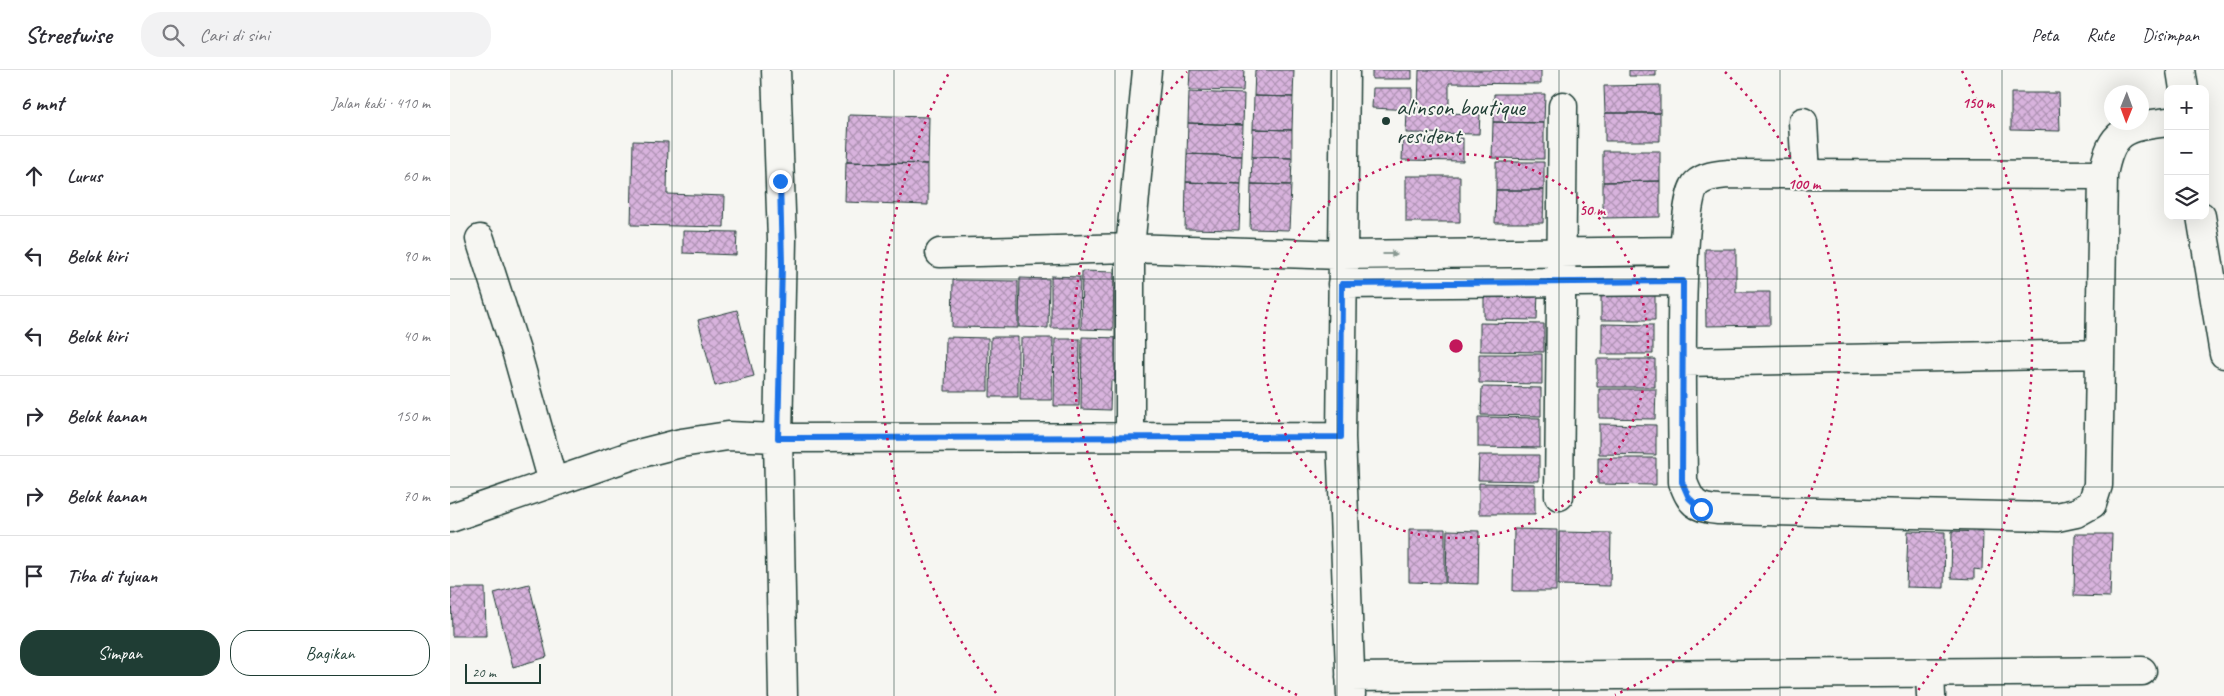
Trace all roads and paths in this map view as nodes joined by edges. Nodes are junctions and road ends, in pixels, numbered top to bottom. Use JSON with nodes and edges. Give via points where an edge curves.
{"nodes":[{"id":1,"x":776,"y":70,"type":"edge"},
{"id":2,"x":1147,"y":70,"type":"edge"},
{"id":3,"x":1345,"y":70,"type":"edge"},
{"id":4,"x":2181,"y":70,"type":"edge"},
{"id":5,"x":2183,"y":85,"type":"edge"},
{"id":6,"x":1563,"y":106,"type":"dead end"},
{"id":7,"x":1803,"y":122,"type":"dead end"},
{"id":8,"x":2164,"y":122,"type":"edge"},
{"id":9,"x":1806,"y":173,"type":"junction"},
{"id":10,"x":2103,"y":175,"type":"junction"},
{"id":11,"x":2202,"y":220,"type":"edge"},
{"id":12,"x":480,"y":239,"type":"dead end"},
{"id":13,"x":1130,"y":248,"type":"junction"},
{"id":14,"x":1682,"y":251,"type":"junction"},
{"id":15,"x":940,"y":253,"type":"dead end"},
{"id":16,"x":1562,"y":253,"type":"junction"},
{"id":17,"x":1342,"y":255,"type":"junction"},
{"id":18,"x":1683,"y":281,"type":"junction"},
{"id":19,"x":1562,"y":283,"type":"junction"},
{"id":20,"x":1342,"y":284,"type":"junction"},
{"id":21,"x":2100,"y":354,"type":"junction"},
{"id":22,"x":2224,"y":354,"type":"edge"},
{"id":23,"x":1683,"y":362,"type":"junction"},
{"id":24,"x":1130,"y":436,"type":"junction"},
{"id":25,"x":1341,"y":437,"type":"junction"},
{"id":26,"x":778,"y":438,"type":"junction"},
{"id":27,"x":553,"y":482,"type":"junction"},
{"id":28,"x":1559,"y":496,"type":"dead end"},
{"id":29,"x":450,"y":518,"type":"edge"},
{"id":30,"x":2142,"y":671,"type":"dead end"},
{"id":31,"x":1930,"y":684,"type":"edge"},
{"id":32,"x":1748,"y":685,"type":"edge"},
{"id":33,"x":1351,"y":686,"type":"edge"},
{"id":34,"x":1602,"y":686,"type":"edge"},
{"id":35,"x":783,"y":696,"type":"edge"}],
"edges":[{"from":1,"to":26,"type":"street","via":[[782,240]]},
{"from":2,"to":13,"type":"street"},
{"from":3,"to":17,"type":"street"},
{"from":4,"to":5,"type":"street"},
{"from":6,"to":16,"type":"street"},
{"from":7,"to":9,"type":"street"},
{"from":8,"to":10,"type":"street","via":[[2126,131],[2113,140]]},
{"from":9,"to":10,"type":"street"},
{"from":9,"to":14,"type":"street","via":[[1728,174],[1708,177],[1695,184],[1687,203]]},
{"from":10,"to":21,"type":"street"},
{"from":11,"to":22,"type":"street"},
{"from":12,"to":27,"type":"street"},
{"from":13,"to":15,"type":"street"},
{"from":13,"to":17,"type":"street"},
{"from":13,"to":24,"type":"street"},
{"from":14,"to":16,"type":"street"},
{"from":14,"to":18,"type":"street"},
{"from":17,"to":16,"type":"street","one_way":true},
{"from":16,"to":19,"type":"street"},
{"from":17,"to":20,"type":"street"},
{"from":18,"to":19,"type":"street"},
{"from":18,"to":23,"type":"street"},
{"from":19,"to":20,"type":"street"},
{"from":19,"to":28,"type":"street"},
{"from":20,"to":25,"type":"street"},
{"from":21,"to":23,"type":"street"},
{"from":21,"to":23,"type":"street","via":[[2098,485],[2092,504],[2076,513],[2057,517],[1701,509],[1689,498],[1682,482]]},
{"from":24,"to":25,"type":"street"},
{"from":24,"to":26,"type":"street"},
{"from":25,"to":33,"type":"street"},
{"from":26,"to":27,"type":"street","via":[[728,436],[682,443],[630,456]]},
{"from":26,"to":35,"type":"street"},
{"from":27,"to":29,"type":"street"},
{"from":30,"to":31,"type":"street"},
{"from":31,"to":32,"type":"street"},
{"from":32,"to":34,"type":"street"},
{"from":33,"to":34,"type":"street"}]}
